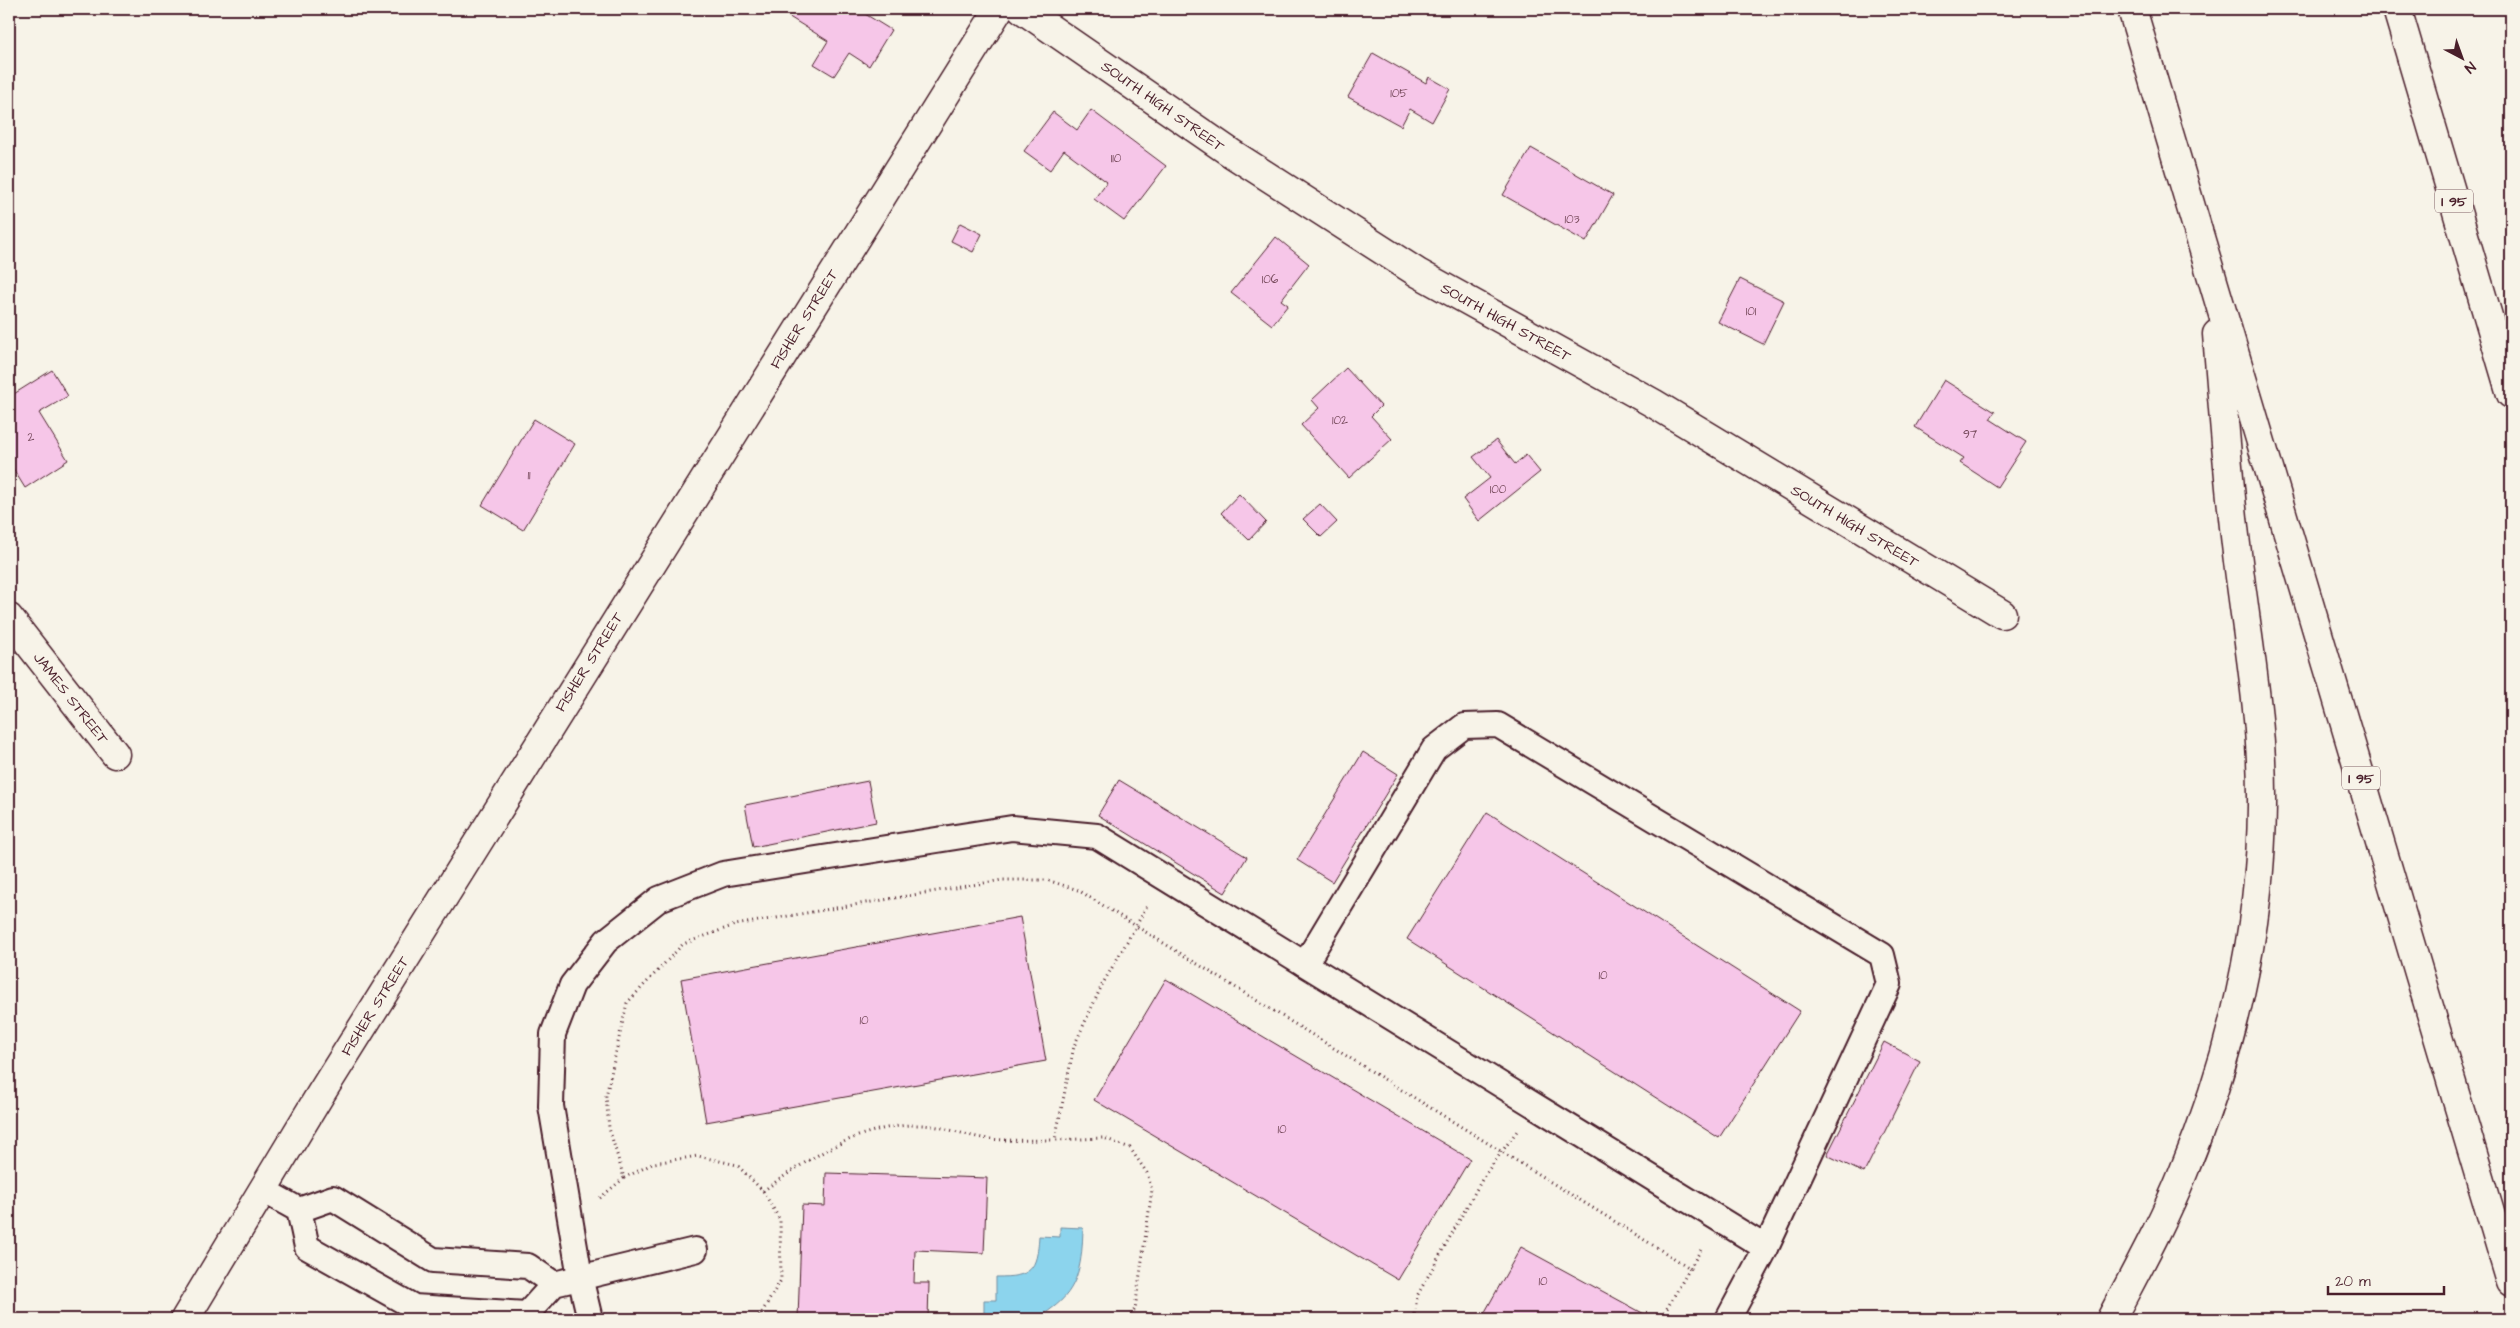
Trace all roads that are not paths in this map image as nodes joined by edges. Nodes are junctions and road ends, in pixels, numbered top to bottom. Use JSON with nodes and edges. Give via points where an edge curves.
{"nodes":[{"id":1,"x":999,"y":9,"type":"edge"},
{"id":2,"x":1022,"y":9,"type":"edge"},
{"id":3,"x":2132,"y":9,"type":"edge"},
{"id":4,"x":2397,"y":9,"type":"edge"},
{"id":5,"x":2211,"y":273,"type":"junction"},
{"id":6,"x":2511,"y":394,"type":"edge"},
{"id":7,"x":2002,"y":614,"type":"dead end"},
{"id":8,"x":9,"y":618,"type":"edge"},
{"id":9,"x":115,"y":754,"type":"dead end"},
{"id":10,"x":1305,"y":964,"type":"junction"},
{"id":11,"x":263,"y":1190,"type":"junction"},
{"id":12,"x":299,"y":1210,"type":"junction"},
{"id":13,"x":1766,"y":1248,"type":"junction"},
{"id":14,"x":695,"y":1250,"type":"dead end"},
{"id":15,"x":580,"y":1277,"type":"junction"},
{"id":16,"x":2511,"y":1282,"type":"edge"},
{"id":17,"x":554,"y":1284,"type":"junction"},
{"id":18,"x":185,"y":1319,"type":"edge"},
{"id":19,"x":590,"y":1319,"type":"edge"},
{"id":20,"x":1728,"y":1319,"type":"edge"},
{"id":21,"x":2111,"y":1319,"type":"edge"}],
"edges":[{"from":1,"to":11,"type":"main road","name":"FISHER STREET"},
{"from":2,"to":7,"type":"main road","name":"SOUTH HIGH STREET","via":[[1231,153],[1418,273],[1653,404]]},
{"from":3,"to":5,"type":"main road","number":"I 95"},
{"from":4,"to":6,"type":"main road","number":"I 95"},
{"from":5,"to":16,"type":"main road","number":"I 95"},
{"from":5,"to":21,"type":"main road","via":[[2237,552],[2261,741],[2262,809],[2258,871],[2244,972],[2210,1102],[2169,1205]]},
{"from":8,"to":9,"type":"main road","name":"JAMES STREET"},
{"from":10,"to":13,"type":"lane"},
{"from":10,"to":13,"type":"lane","via":[[1434,749],[1464,726],[1498,725],[1882,955],[1889,984]]},
{"from":10,"to":15,"type":"lane","via":[[1096,836],[1012,828],[722,874],[659,899],[606,941],[572,985],[553,1034],[551,1106]]},
{"from":11,"to":12,"type":"lane"},
{"from":11,"to":18,"type":"main road","name":"FISHER STREET"},
{"from":12,"to":17,"type":"lane","via":[[333,1198],[433,1260],[528,1266]]},
{"from":12,"to":17,"type":"lane","via":[[307,1247],[414,1307],[527,1314]]},
{"from":13,"to":20,"type":"lane"},
{"from":14,"to":15,"type":"lane"},
{"from":15,"to":17,"type":"lane"},
{"from":15,"to":19,"type":"lane"}]}
